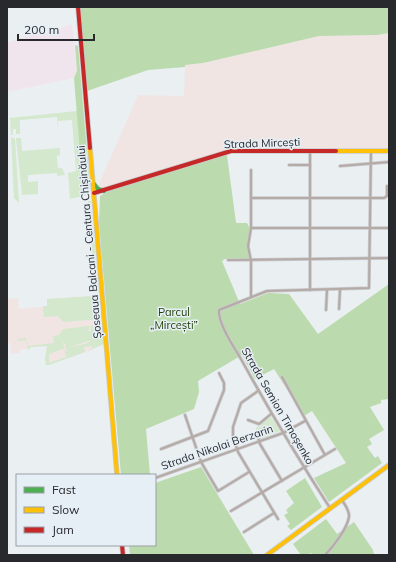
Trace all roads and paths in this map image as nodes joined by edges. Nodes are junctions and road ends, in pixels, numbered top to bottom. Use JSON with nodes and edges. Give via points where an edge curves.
{"nodes":[{"id":1,"x":78,"y":7,"type":"edge"},
{"id":2,"x":310,"y":151,"type":"junction"},
{"id":3,"x":371,"y":151,"type":"junction"},
{"id":4,"x":389,"y":151,"type":"edge"},
{"id":5,"x":389,"y":162,"type":"edge"},
{"id":6,"x":289,"y":165,"type":"dead end"},
{"id":7,"x":310,"y":165,"type":"junction"},
{"id":8,"x":370,"y":165,"type":"junction"},
{"id":9,"x":340,"y":166,"type":"dead end"},
{"id":10,"x":251,"y":170,"type":"dead end"},
{"id":11,"x":93,"y":182,"type":"junction"},
{"id":12,"x":387,"y":186,"type":"dead end"},
{"id":13,"x":104,"y":191,"type":"junction"},
{"id":14,"x":94,"y":193,"type":"junction"},
{"id":15,"x":371,"y":197,"type":"junction"},
{"id":16,"x":251,"y":198,"type":"junction"},
{"id":17,"x":310,"y":198,"type":"junction"},
{"id":18,"x":251,"y":228,"type":"junction"},
{"id":19,"x":310,"y":228,"type":"junction"},
{"id":20,"x":370,"y":228,"type":"junction"},
{"id":21,"x":389,"y":228,"type":"edge"},
{"id":22,"x":389,"y":258,"type":"edge"},
{"id":23,"x":310,"y":259,"type":"junction"},
{"id":24,"x":370,"y":259,"type":"junction"},
{"id":25,"x":228,"y":260,"type":"dead end"},
{"id":26,"x":250,"y":260,"type":"junction"},
{"id":27,"x":310,"y":290,"type":"junction"},
{"id":28,"x":327,"y":290,"type":"junction"},
{"id":29,"x":340,"y":290,"type":"junction"},
{"id":30,"x":251,"y":297,"type":"junction"},
{"id":31,"x":326,"y":310,"type":"dead end"},
{"id":32,"x":339,"y":310,"type":"dead end"},
{"id":33,"x":219,"y":373,"type":"dead end"},
{"id":34,"x":282,"y":377,"type":"dead end"},
{"id":35,"x":258,"y":390,"type":"junction"},
{"id":36,"x":185,"y":414,"type":"dead end"},
{"id":37,"x":271,"y":414,"type":"junction"},
{"id":38,"x":248,"y":420,"type":"dead end"},
{"id":39,"x":305,"y":421,"type":"junction"},
{"id":40,"x":283,"y":433,"type":"junction"},
{"id":41,"x":257,"y":434,"type":"dead end"},
{"id":42,"x":193,"y":438,"type":"junction"},
{"id":43,"x":260,"y":441,"type":"junction"},
{"id":44,"x":161,"y":449,"type":"dead end"},
{"id":45,"x":237,"y":449,"type":"junction"},
{"id":46,"x":336,"y":449,"type":"dead end"},
{"id":47,"x":325,"y":455,"type":"junction"},
{"id":48,"x":201,"y":462,"type":"junction"},
{"id":49,"x":389,"y":465,"type":"edge"},
{"id":50,"x":304,"y":468,"type":"junction"},
{"id":51,"x":250,"y":472,"type":"junction"},
{"id":52,"x":117,"y":474,"type":"edge"},
{"id":53,"x":156,"y":478,"type":"edge"},
{"id":54,"x":282,"y":481,"type":"junction"},
{"id":55,"x":262,"y":493,"type":"junction"},
{"id":56,"x":342,"y":500,"type":"junction"},
{"id":57,"x":330,"y":508,"type":"junction"},
{"id":58,"x":231,"y":511,"type":"dead end"},
{"id":59,"x":274,"y":513,"type":"junction"},
{"id":60,"x":278,"y":519,"type":"dead end"},
{"id":61,"x":244,"y":532,"type":"dead end"},
{"id":62,"x":267,"y":555,"type":"edge"},
{"id":63,"x":325,"y":555,"type":"edge"}],
"edges":[{"from":1,"to":11,"type":"main road","name":"Șoseaua Balcani - Centura Chișinăului"},
{"from":2,"to":3,"type":"main road","name":"Strada Mircești"},
{"from":2,"to":7,"type":"street"},
{"from":2,"to":13,"type":"main road","name":"Strada Mircești","via":[[222,153]]},
{"from":3,"to":4,"type":"main road","name":"Strada Mircești"},
{"from":3,"to":8,"type":"street"},
{"from":5,"to":8,"type":"street"},
{"from":6,"to":7,"type":"street"},
{"from":7,"to":17,"type":"street"},
{"from":8,"to":9,"type":"street"},
{"from":8,"to":15,"type":"street"},
{"from":10,"to":16,"type":"street"},
{"from":11,"to":13,"type":"main road","via":[[98,189]]},
{"from":11,"to":14,"type":"main road","name":"Șoseaua Balcani - Centura Chișinăului"},
{"from":12,"to":15,"type":"street","via":[[386,197]]},
{"from":13,"to":14,"type":"main road","name":"Strada Mircești"},
{"from":14,"to":52,"type":"main road","name":"Șoseaua Balcani - Centura Chișinăului"},
{"from":15,"to":17,"type":"street"},
{"from":15,"to":20,"type":"street"},
{"from":16,"to":17,"type":"street"},
{"from":16,"to":18,"type":"street"},
{"from":17,"to":19,"type":"street"},
{"from":18,"to":19,"type":"street"},
{"from":18,"to":26,"type":"street","via":[[248,246]]},
{"from":19,"to":20,"type":"street"},
{"from":19,"to":23,"type":"street"},
{"from":20,"to":21,"type":"street"},
{"from":20,"to":24,"type":"street"},
{"from":22,"to":24,"type":"street"},
{"from":23,"to":24,"type":"street"},
{"from":23,"to":26,"type":"street"},
{"from":23,"to":27,"type":"street"},
{"from":24,"to":29,"type":"street","via":[[368,289]]},
{"from":25,"to":26,"type":"street"},
{"from":26,"to":30,"type":"street"},
{"from":27,"to":28,"type":"street"},
{"from":27,"to":30,"type":"street","via":[[268,291]]},
{"from":28,"to":29,"type":"street"},
{"from":28,"to":31,"type":"street"},
{"from":29,"to":32,"type":"street"},
{"from":30,"to":35,"type":"street","name":"Strada Semion Timoșenko","via":[[219,310],[219,316]]},
{"from":33,"to":42,"type":"street","via":[[224,390],[208,431]]},
{"from":34,"to":39,"type":"street"},
{"from":35,"to":37,"type":"street","name":"Strada Semion Timoșenko"},
{"from":35,"to":45,"type":"street","via":[[241,403],[234,421],[233,437]]},
{"from":36,"to":42,"type":"street"},
{"from":37,"to":38,"type":"street","via":[[259,424]]},
{"from":37,"to":40,"type":"street","name":"Strada Semion Timoșenko"},
{"from":39,"to":40,"type":"street","name":"Strada Nikolai Berzarin"},
{"from":39,"to":47,"type":"street"},
{"from":40,"to":43,"type":"street","name":"Strada Nikolai Berzarin"},
{"from":40,"to":50,"type":"street","name":"Strada Semion Timoșenko"},
{"from":41,"to":43,"type":"street"},
{"from":42,"to":44,"type":"street"},
{"from":42,"to":48,"type":"street"},
{"from":43,"to":45,"type":"street","name":"Strada Nikolai Berzarin"},
{"from":43,"to":54,"type":"street"},
{"from":45,"to":48,"type":"street","name":"Strada Nikolai Berzarin"},
{"from":45,"to":51,"type":"street"},
{"from":46,"to":47,"type":"street"},
{"from":47,"to":50,"type":"street"},
{"from":48,"to":51,"type":"street","via":[[218,490]]},
{"from":48,"to":53,"type":"street","name":"Strada Nikolai Berzarin"},
{"from":49,"to":56,"type":"main road"},
{"from":50,"to":54,"type":"street"},
{"from":50,"to":57,"type":"street","name":"Strada Semion Timoșenko"},
{"from":51,"to":55,"type":"street"},
{"from":54,"to":55,"type":"street"},
{"from":55,"to":58,"type":"street"},
{"from":55,"to":59,"type":"street"},
{"from":56,"to":57,"type":"main road"},
{"from":56,"to":63,"type":"street","via":[[349,517],[336,544]]},
{"from":57,"to":62,"type":"main road"},
{"from":59,"to":60,"type":"street"},
{"from":59,"to":61,"type":"street"}]}
